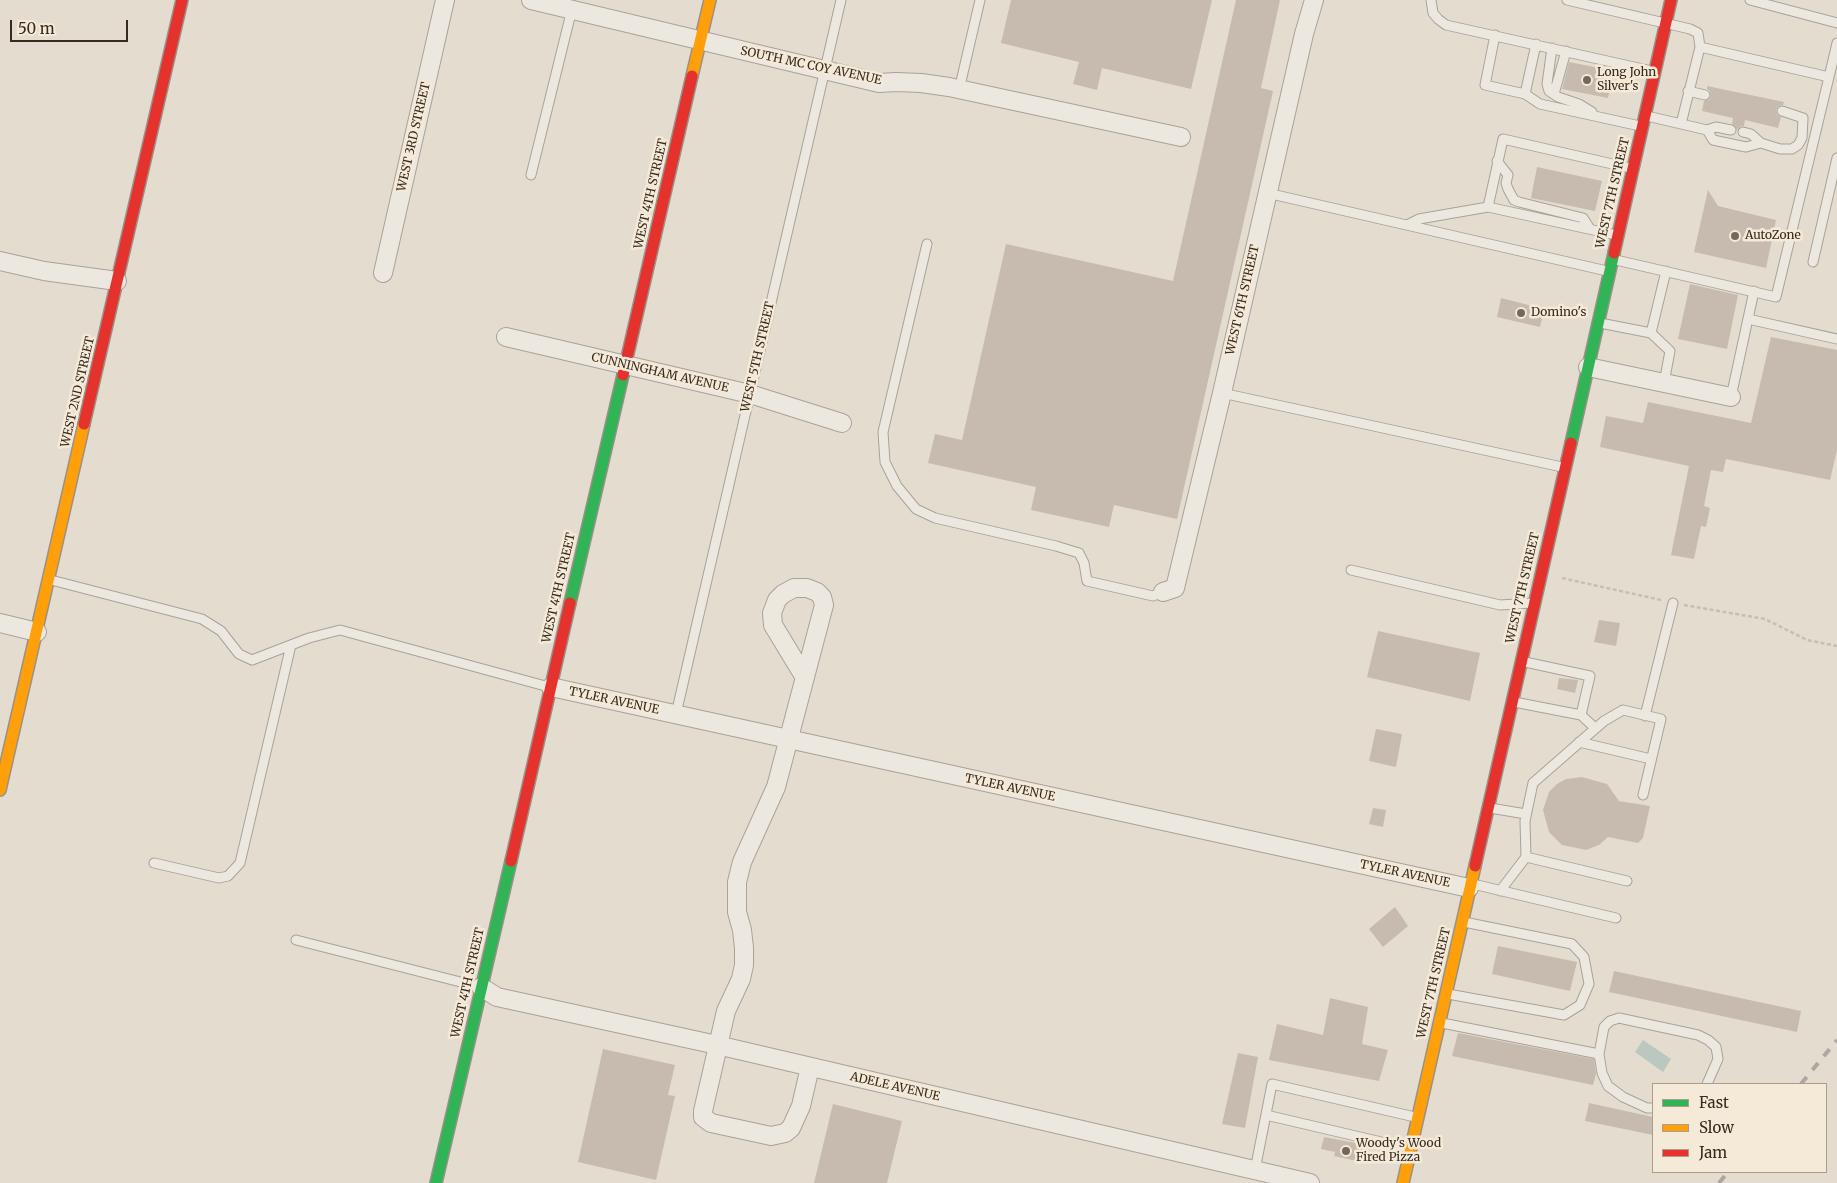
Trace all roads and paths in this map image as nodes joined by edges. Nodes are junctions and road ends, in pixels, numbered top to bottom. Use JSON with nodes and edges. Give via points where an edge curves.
{"nodes":[{"id":1,"x":182,"y":0,"type":"edge"},
{"id":2,"x":445,"y":0,"type":"edge"},
{"id":3,"x":531,"y":0,"type":"edge"},
{"id":4,"x":710,"y":0,"type":"edge"},
{"id":5,"x":841,"y":0,"type":"edge"},
{"id":6,"x":980,"y":0,"type":"edge"},
{"id":7,"x":1314,"y":0,"type":"edge"},
{"id":8,"x":1431,"y":0,"type":"edge"},
{"id":9,"x":1569,"y":0,"type":"edge"},
{"id":10,"x":1671,"y":0,"type":"edge"},
{"id":11,"x":1750,"y":0,"type":"edge"},
{"id":12,"x":572,"y":9,"type":"junction"},
{"id":13,"x":1666,"y":22,"type":"junction"},
{"id":14,"x":1837,"y":22,"type":"edge"},
{"id":15,"x":1495,"y":35,"type":"junction"},
{"id":16,"x":700,"y":41,"type":"junction"},
{"id":17,"x":1837,"y":43,"type":"edge"},
{"id":18,"x":1536,"y":44,"type":"junction"},
{"id":19,"x":1700,"y":47,"type":"junction"},
{"id":20,"x":1552,"y":48,"type":"junction"},
{"id":21,"x":1566,"y":51,"type":"junction"},
{"id":22,"x":824,"y":71,"type":"junction"},
{"id":23,"x":1655,"y":71,"type":"junction"},
{"id":24,"x":1828,"y":77,"type":"junction"},
{"id":25,"x":959,"y":90,"type":"junction"},
{"id":26,"x":1688,"y":91,"type":"junction"},
{"id":27,"x":1525,"y":94,"type":"junction"},
{"id":28,"x":1554,"y":94,"type":"junction"},
{"id":29,"x":1706,"y":94,"type":"dead end"},
{"id":30,"x":1782,"y":111,"type":"dead end"},
{"id":31,"x":1596,"y":115,"type":"junction"},
{"id":32,"x":1644,"y":121,"type":"junction"},
{"id":33,"x":1681,"y":124,"type":"junction"},
{"id":34,"x":1707,"y":130,"type":"junction"},
{"id":35,"x":1731,"y":130,"type":"dead end"},
{"id":36,"x":1743,"y":132,"type":"dead end"},
{"id":37,"x":1181,"y":137,"type":"dead end"},
{"id":38,"x":1761,"y":143,"type":"junction"},
{"id":39,"x":1837,"y":158,"type":"edge"},
{"id":40,"x":1498,"y":162,"type":"junction"},
{"id":41,"x":1633,"y":168,"type":"junction"},
{"id":42,"x":531,"y":175,"type":"dead end"},
{"id":43,"x":1267,"y":193,"type":"junction"},
{"id":44,"x":1488,"y":207,"type":"junction"},
{"id":45,"x":1407,"y":225,"type":"junction"},
{"id":46,"x":1590,"y":229,"type":"junction"},
{"id":47,"x":1618,"y":236,"type":"junction"},
{"id":48,"x":927,"y":244,"type":"dead end"},
{"id":49,"x":1612,"y":259,"type":"junction"},
{"id":50,"x":0,"y":261,"type":"edge"},
{"id":51,"x":1813,"y":262,"type":"dead end"},
{"id":52,"x":1666,"y":271,"type":"junction"},
{"id":53,"x":1609,"y":272,"type":"junction"},
{"id":54,"x":382,"y":273,"type":"dead end"},
{"id":55,"x":117,"y":281,"type":"junction"},
{"id":56,"x":1754,"y":292,"type":"junction"},
{"id":57,"x":1748,"y":319,"type":"junction"},
{"id":58,"x":1598,"y":323,"type":"junction"},
{"id":59,"x":1651,"y":333,"type":"junction"},
{"id":60,"x":506,"y":337,"type":"dead end"},
{"id":61,"x":1837,"y":339,"type":"edge"},
{"id":62,"x":625,"y":365,"type":"junction"},
{"id":63,"x":1588,"y":367,"type":"junction"},
{"id":64,"x":1664,"y":383,"type":"junction"},
{"id":65,"x":1222,"y":393,"type":"junction"},
{"id":66,"x":750,"y":394,"type":"junction"},
{"id":67,"x":1731,"y":397,"type":"joint"},
{"id":68,"x":842,"y":423,"type":"dead end"},
{"id":69,"x":1564,"y":468,"type":"junction"},
{"id":70,"x":1351,"y":570,"type":"dead end"},
{"id":71,"x":1541,"y":573,"type":"junction"},
{"id":72,"x":49,"y":579,"type":"junction"},
{"id":73,"x":1163,"y":592,"type":"joint"},
{"id":74,"x":1534,"y":603,"type":"junction"},
{"id":75,"x":1673,"y":603,"type":"junction"},
{"id":76,"x":0,"y":623,"type":"edge"},
{"id":77,"x":36,"y":632,"type":"junction"},
{"id":78,"x":291,"y":645,"type":"junction"},
{"id":79,"x":1837,"y":646,"type":"edge"},
{"id":80,"x":1521,"y":661,"type":"junction"},
{"id":81,"x":804,"y":676,"type":"dead end"},
{"id":82,"x":551,"y":687,"type":"junction"},
{"id":83,"x":1512,"y":701,"type":"junction"},
{"id":84,"x":676,"y":714,"type":"junction"},
{"id":85,"x":1581,"y":715,"type":"junction"},
{"id":86,"x":1645,"y":716,"type":"junction"},
{"id":87,"x":1595,"y":728,"type":"junction"},
{"id":88,"x":788,"y":740,"type":"junction"},
{"id":89,"x":1579,"y":742,"type":"junction"},
{"id":90,"x":1652,"y":759,"type":"junction"},
{"id":91,"x":0,"y":790,"type":"edge"},
{"id":92,"x":1643,"y":795,"type":"dead end"},
{"id":93,"x":1487,"y":808,"type":"junction"},
{"id":94,"x":1526,"y":814,"type":"junction"},
{"id":95,"x":1526,"y":857,"type":"junction"},
{"id":96,"x":154,"y":863,"type":"dead end"},
{"id":97,"x":1627,"y":881,"type":"dead end"},
{"id":98,"x":1469,"y":886,"type":"junction"},
{"id":99,"x":1500,"y":891,"type":"junction"},
{"id":100,"x":1616,"y":918,"type":"dead end"},
{"id":101,"x":1462,"y":922,"type":"junction"},
{"id":102,"x":296,"y":940,"type":"dead end"},
{"id":103,"x":481,"y":987,"type":"junction"},
{"id":104,"x":1445,"y":994,"type":"junction"},
{"id":105,"x":1439,"y":1022,"type":"junction"},
{"id":106,"x":717,"y":1045,"type":"junction"},
{"id":107,"x":1599,"y":1054,"type":"junction"},
{"id":108,"x":810,"y":1067,"type":"junction"},
{"id":109,"x":1707,"y":1083,"type":"edge"},
{"id":110,"x":1652,"y":1108,"type":"edge"},
{"id":111,"x":1266,"y":1115,"type":"junction"},
{"id":112,"x":1417,"y":1117,"type":"junction"},
{"id":113,"x":1410,"y":1149,"type":"junction"},
{"id":114,"x":1256,"y":1170,"type":"junction"},
{"id":115,"x":436,"y":1183,"type":"edge"},
{"id":116,"x":1310,"y":1183,"type":"edge"},
{"id":117,"x":1403,"y":1183,"type":"edge"}],
"edges":[{"from":1,"to":55,"type":"street","name":"WEST 2ND STREET"},
{"from":2,"to":54,"type":"street","name":"WEST 3RD STREET"},
{"from":3,"to":12,"type":"street","name":"SOUTH MC COY AVENUE"},
{"from":4,"to":16,"type":"street","name":"WEST 4TH STREET"},
{"from":5,"to":22,"type":"lane","name":"WEST 5TH STREET"},
{"from":6,"to":25,"type":"lane"},
{"from":7,"to":43,"type":"street","name":"WEST 6TH STREET"},
{"from":8,"to":15,"type":"lane","via":[[1433,13],[1446,25]]},
{"from":9,"to":13,"type":"lane"},
{"from":10,"to":13,"type":"street","name":"WEST 7TH STREET"},
{"from":11,"to":14,"type":"lane"},
{"from":12,"to":16,"type":"street","name":"SOUTH MC COY AVENUE"},
{"from":12,"to":42,"type":"lane"},
{"from":13,"to":19,"type":"lane","via":[[1698,33]]},
{"from":13,"to":23,"type":"street","name":"WEST 7TH STREET"},
{"from":15,"to":18,"type":"lane"},
{"from":15,"to":27,"type":"lane","via":[[1485,85]]},
{"from":16,"to":22,"type":"street","name":"SOUTH MC COY AVENUE"},
{"from":16,"to":62,"type":"street","name":"WEST 4TH STREET"},
{"from":17,"to":24,"type":"lane"},
{"from":18,"to":20,"type":"lane"},
{"from":18,"to":27,"type":"lane"},
{"from":19,"to":24,"type":"lane"},
{"from":19,"to":26,"type":"lane"},
{"from":20,"to":21,"type":"lane"},
{"from":20,"to":28,"type":"lane","via":[[1547,84]]},
{"from":21,"to":23,"type":"lane"},
{"from":21,"to":28,"type":"lane"},
{"from":22,"to":25,"type":"street","name":"SOUTH MC COY AVENUE","via":[[879,83],[920,83]]},
{"from":22,"to":66,"type":"lane","name":"WEST 5TH STREET"},
{"from":23,"to":32,"type":"street","name":"WEST 7TH STREET"},
{"from":24,"to":56,"type":"lane","via":[[1776,297]]},
{"from":25,"to":37,"type":"street","name":"SOUTH MC COY AVENUE"},
{"from":26,"to":29,"type":"lane"},
{"from":26,"to":33,"type":"lane"},
{"from":27,"to":31,"type":"lane","via":[[1540,104]]},
{"from":28,"to":31,"type":"lane"},
{"from":30,"to":38,"type":"lane","via":[[1803,118],[1802,138],[1798,145],[1792,149]]},
{"from":31,"to":32,"type":"lane"},
{"from":32,"to":33,"type":"lane"},
{"from":32,"to":41,"type":"street","name":"WEST 7TH STREET"},
{"from":33,"to":34,"type":"lane"},
{"from":34,"to":35,"type":"lane","via":[[1716,127]]},
{"from":34,"to":38,"type":"lane","via":[[1713,140],[1746,147]]},
{"from":36,"to":38,"type":"lane"},
{"from":39,"to":51,"type":"lane"},
{"from":40,"to":41,"type":"lane","via":[[1503,139]]},
{"from":40,"to":44,"type":"lane"},
{"from":40,"to":46,"type":"lane","via":[[1508,175],[1506,183],[1514,200],[1583,218]]},
{"from":41,"to":47,"type":"street","name":"WEST 7TH STREET"},
{"from":43,"to":45,"type":"lane"},
{"from":43,"to":65,"type":"street","name":"WEST 6TH STREET"},
{"from":44,"to":45,"type":"lane","via":[[1419,219]]},
{"from":44,"to":46,"type":"lane"},
{"from":45,"to":53,"type":"lane"},
{"from":46,"to":47,"type":"lane"},
{"from":47,"to":49,"type":"street","name":"WEST 7TH STREET"},
{"from":48,"to":73,"type":"lane","via":[[883,432],[885,462],[897,486],[916,509],[935,518],[1079,553],[1087,581],[1153,596]]},
{"from":49,"to":52,"type":"lane"},
{"from":49,"to":53,"type":"street","name":"WEST 7TH STREET"},
{"from":50,"to":55,"type":"street"},
{"from":52,"to":56,"type":"lane"},
{"from":52,"to":59,"type":"lane"},
{"from":53,"to":58,"type":"street","name":"WEST 7TH STREET"},
{"from":55,"to":72,"type":"street","name":"WEST 2ND STREET"},
{"from":56,"to":57,"type":"lane"},
{"from":57,"to":61,"type":"lane"},
{"from":57,"to":67,"type":"lane"},
{"from":58,"to":59,"type":"lane"},
{"from":58,"to":63,"type":"street","name":"WEST 7TH STREET"},
{"from":59,"to":64,"type":"lane","via":[[1670,351]]},
{"from":60,"to":62,"type":"street","name":"CUNNINGHAM AVENUE"},
{"from":62,"to":66,"type":"street","name":"CUNNINGHAM AVENUE"},
{"from":62,"to":82,"type":"street","name":"WEST 4TH STREET"},
{"from":63,"to":64,"type":"street"},
{"from":63,"to":69,"type":"street","name":"WEST 7TH STREET"},
{"from":64,"to":67,"type":"street"},
{"from":65,"to":69,"type":"lane"},
{"from":65,"to":73,"type":"street","name":"WEST 6TH STREET","via":[[1175,588]]},
{"from":66,"to":68,"type":"street","name":"CUNNINGHAM AVENUE"},
{"from":66,"to":84,"type":"lane","name":"WEST 5TH STREET"},
{"from":69,"to":71,"type":"street","name":"WEST 7TH STREET"},
{"from":70,"to":74,"type":"lane","via":[[1500,605]]},
{"from":71,"to":74,"type":"street","name":"WEST 7TH STREET"},
{"from":71,"to":75,"type":"path"},
{"from":72,"to":77,"type":"street","name":"WEST 2ND STREET"},
{"from":72,"to":78,"type":"lane","via":[[202,619],[221,631],[239,654],[252,660]]},
{"from":74,"to":80,"type":"street","name":"WEST 7TH STREET"},
{"from":75,"to":79,"type":"path","via":[[1765,619],[1807,640]]},
{"from":75,"to":86,"type":"lane"},
{"from":76,"to":77,"type":"street"},
{"from":77,"to":91,"type":"street","name":"WEST 2ND STREET"},
{"from":78,"to":82,"type":"lane","via":[[340,630]]},
{"from":78,"to":96,"type":"lane","via":[[240,863],[228,876],[219,878]]},
{"from":80,"to":83,"type":"street","name":"WEST 7TH STREET"},
{"from":80,"to":85,"type":"lane","via":[[1590,676]]},
{"from":81,"to":88,"type":"street"},
{"from":82,"to":84,"type":"street","name":"TYLER AVENUE"},
{"from":82,"to":103,"type":"street","name":"WEST 4TH STREET"},
{"from":83,"to":85,"type":"lane"},
{"from":83,"to":93,"type":"street","name":"WEST 7TH STREET"},
{"from":84,"to":88,"type":"street","name":"TYLER AVENUE"},
{"from":85,"to":87,"type":"lane"},
{"from":86,"to":87,"type":"lane","via":[[1623,710]]},
{"from":86,"to":90,"type":"lane","via":[[1661,719]]},
{"from":87,"to":89,"type":"lane"},
{"from":88,"to":98,"type":"street","name":"TYLER AVENUE"},
{"from":88,"to":106,"type":"street","via":[[776,787],[742,862],[737,882],[744,966]]},
{"from":89,"to":90,"type":"lane"},
{"from":89,"to":94,"type":"lane","via":[[1533,783]]},
{"from":90,"to":92,"type":"lane"},
{"from":93,"to":94,"type":"lane"},
{"from":93,"to":98,"type":"street","name":"WEST 7TH STREET"},
{"from":94,"to":95,"type":"lane"},
{"from":95,"to":97,"type":"lane"},
{"from":95,"to":99,"type":"lane"},
{"from":98,"to":99,"type":"lane"},
{"from":98,"to":101,"type":"street","name":"WEST 7TH STREET"},
{"from":99,"to":100,"type":"lane"},
{"from":101,"to":104,"type":"street","name":"WEST 7TH STREET"},
{"from":101,"to":104,"type":"lane","via":[[1572,944],[1584,957],[1590,984],[1580,1005],[1564,1015]]},
{"from":102,"to":103,"type":"lane"},
{"from":103,"to":106,"type":"street","name":"ADELE AVENUE","via":[[497,996]]},
{"from":103,"to":115,"type":"street","name":"WEST 4TH STREET"},
{"from":104,"to":105,"type":"street","name":"WEST 7TH STREET"},
{"from":105,"to":107,"type":"lane"},
{"from":105,"to":112,"type":"street","name":"WEST 7TH STREET"},
{"from":106,"to":108,"type":"street","name":"ADELE AVENUE"},
{"from":106,"to":108,"type":"street","via":[[703,1111],[703,1117],[711,1123],[771,1136],[785,1133],[791,1128],[801,1106]]},
{"from":107,"to":109,"type":"lane","via":[[1604,1027],[1619,1018],[1698,1035],[1716,1047],[1718,1059]]},
{"from":107,"to":110,"type":"lane","via":[[1608,1086],[1623,1097]]},
{"from":108,"to":114,"type":"street","name":"ADELE AVENUE"},
{"from":111,"to":112,"type":"lane","via":[[1272,1084]]},
{"from":111,"to":113,"type":"lane"},
{"from":111,"to":114,"type":"lane"},
{"from":112,"to":113,"type":"street","name":"WEST 7TH STREET"},
{"from":113,"to":117,"type":"street","name":"WEST 7TH STREET"},
{"from":114,"to":116,"type":"street","name":"ADELE AVENUE"}]}
